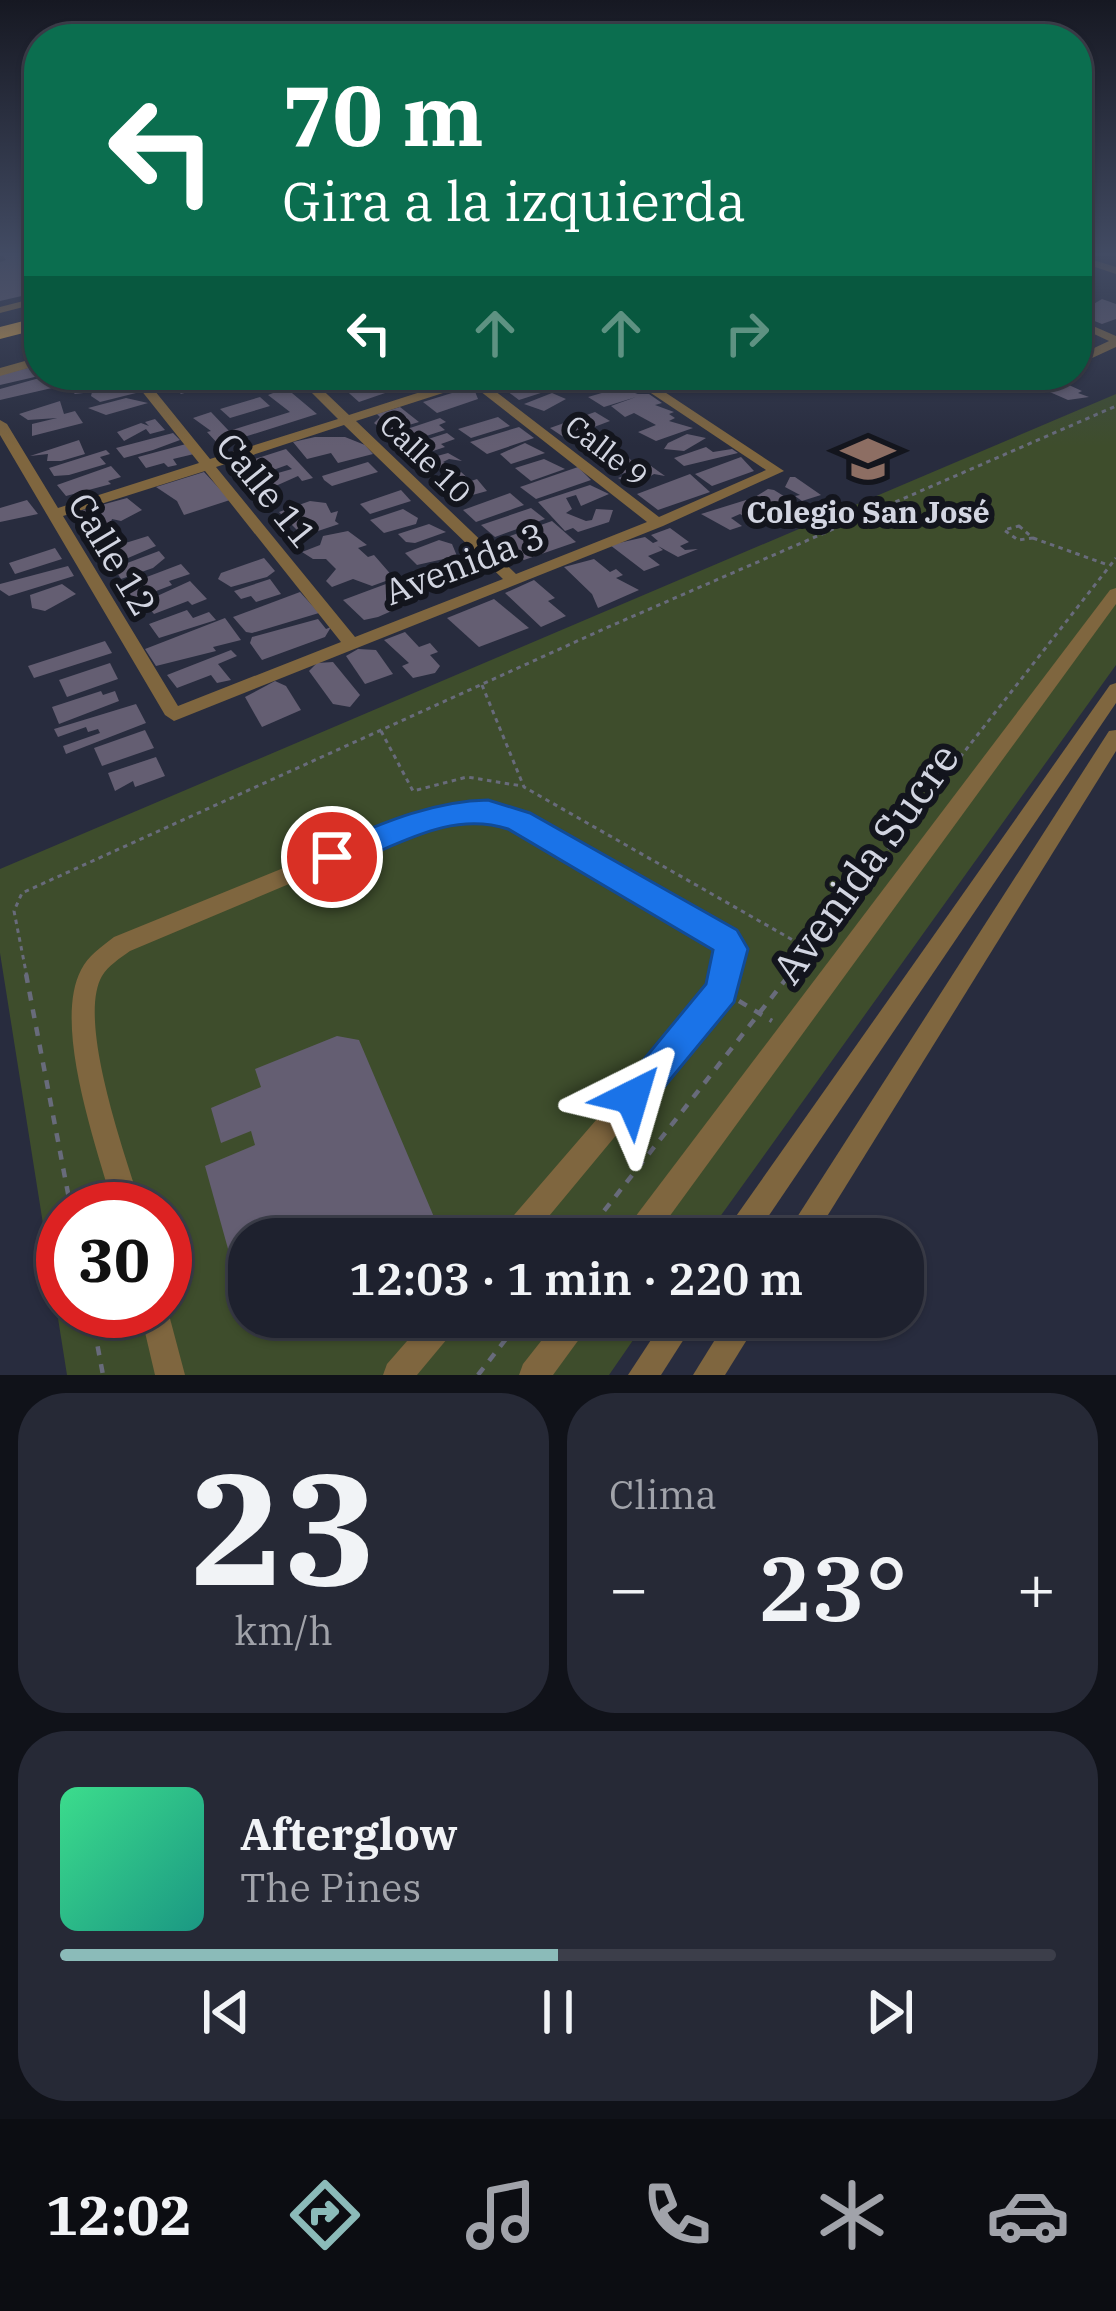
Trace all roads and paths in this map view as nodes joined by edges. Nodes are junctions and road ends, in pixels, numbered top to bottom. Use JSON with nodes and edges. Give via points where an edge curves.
{"nodes":[{"id":1,"x":148,"y":390,"type":"edge"},
{"id":2,"x":316,"y":390,"type":"edge"},
{"id":3,"x":437,"y":390,"type":"edge"},
{"id":4,"x":492,"y":390,"type":"edge"},
{"id":5,"x":653,"y":390,"type":"edge"},
{"id":6,"x":1116,"y":406,"type":"edge"},
{"id":7,"x":348,"y":420,"type":"junction"},
{"id":8,"x":0,"y":424,"type":"edge"},
{"id":9,"x":210,"y":465,"type":"junction"},
{"id":10,"x":55,"y":514,"type":"junction"},
{"id":11,"x":658,"y":523,"type":"junction"},
{"id":12,"x":1034,"y":538,"type":"dead end"},
{"id":13,"x":1116,"y":558,"type":"edge"},
{"id":14,"x":1110,"y":566,"type":"junction"},
{"id":15,"x":513,"y":580,"type":"junction"},
{"id":16,"x":1116,"y":593,"type":"edge"},
{"id":17,"x":351,"y":643,"type":"junction"},
{"id":18,"x":481,"y":684,"type":"junction"},
{"id":19,"x":1116,"y":689,"type":"edge"},
{"id":20,"x":174,"y":715,"type":"joint"},
{"id":21,"x":380,"y":729,"type":"junction"},
{"id":22,"x":1116,"y":736,"type":"edge"},
{"id":23,"x":524,"y":787,"type":"junction"},
{"id":24,"x":807,"y":948,"type":"junction"},
{"id":25,"x":722,"y":991,"type":"junction"},
{"id":26,"x":757,"y":1012,"type":"junction"},
{"id":27,"x":791,"y":1033,"type":"junction"},
{"id":28,"x":66,"y":1182,"type":"edge"},
{"id":29,"x":121,"y":1182,"type":"edge"},
{"id":30,"x":530,"y":1218,"type":"edge"},
{"id":31,"x":598,"y":1218,"type":"edge"},
{"id":32,"x":652,"y":1218,"type":"edge"},
{"id":33,"x":751,"y":1218,"type":"edge"},
{"id":34,"x":810,"y":1218,"type":"edge"},
{"id":35,"x":96,"y":1338,"type":"edge"},
{"id":36,"x":161,"y":1338,"type":"edge"},
{"id":37,"x":429,"y":1338,"type":"edge"},
{"id":38,"x":507,"y":1338,"type":"edge"},
{"id":39,"x":562,"y":1338,"type":"edge"},
{"id":40,"x":669,"y":1338,"type":"edge"},
{"id":41,"x":732,"y":1338,"type":"edge"},
{"id":42,"x":103,"y":1375,"type":"edge"},
{"id":43,"x":170,"y":1375,"type":"edge"},
{"id":44,"x":398,"y":1375,"type":"edge"},
{"id":45,"x":478,"y":1375,"type":"edge"},
{"id":46,"x":534,"y":1375,"type":"edge"},
{"id":47,"x":643,"y":1375,"type":"edge"},
{"id":48,"x":708,"y":1375,"type":"edge"}],
"edges":[{"from":1,"to":9,"type":"street","name":"Calle 11"},
{"from":2,"to":7,"type":"street","name":"Calle 10"},
{"from":3,"to":7,"type":"street"},
{"from":4,"to":11,"type":"street","name":"Calle 9"},
{"from":5,"to":11,"type":"street","name":"Avenida 3","via":[[777,471]]},
{"from":6,"to":18,"type":"path"},
{"from":7,"to":9,"type":"street"},
{"from":7,"to":15,"type":"street","name":"Calle 10"},
{"from":8,"to":10,"type":"street","name":"Calle 12"},
{"from":9,"to":10,"type":"street"},
{"from":9,"to":17,"type":"street","name":"Calle 11"},
{"from":10,"to":20,"type":"street","name":"Calle 12"},
{"from":11,"to":15,"type":"street","name":"Avenida 3"},
{"from":12,"to":14,"type":"path"},
{"from":13,"to":14,"type":"path"},
{"from":14,"to":24,"type":"path"},
{"from":15,"to":17,"type":"street","name":"Avenida 3"},
{"from":16,"to":27,"type":"street","name":"Avenida Sucre"},
{"from":17,"to":20,"type":"street","name":"Avenida 3"},
{"from":18,"to":21,"type":"path"},
{"from":18,"to":23,"type":"path"},
{"from":19,"to":33,"type":"street"},
{"from":21,"to":23,"type":"path","via":[[413,791],[484,773]]},
{"from":21,"to":28,"type":"path","via":[[35,883],[14,901]]},
{"from":22,"to":34,"type":"street"},
{"from":23,"to":24,"type":"path"},
{"from":24,"to":26,"type":"path"},
{"from":25,"to":26,"type":"path"},
{"from":25,"to":29,"type":"street","via":[[731,949],[725,940],[519,821],[473,810],[406,826],[122,944],[89,976],[81,1028]]},
{"from":25,"to":30,"type":"street"},
{"from":26,"to":27,"type":"path"},
{"from":26,"to":31,"type":"path"},
{"from":27,"to":32,"type":"street","name":"Avenida Sucre"},
{"from":35,"to":42,"type":"path"},
{"from":36,"to":43,"type":"street"},
{"from":37,"to":44,"type":"street"},
{"from":38,"to":45,"type":"path"},
{"from":39,"to":46,"type":"street"},
{"from":40,"to":47,"type":"street"},
{"from":41,"to":48,"type":"street"}]}
